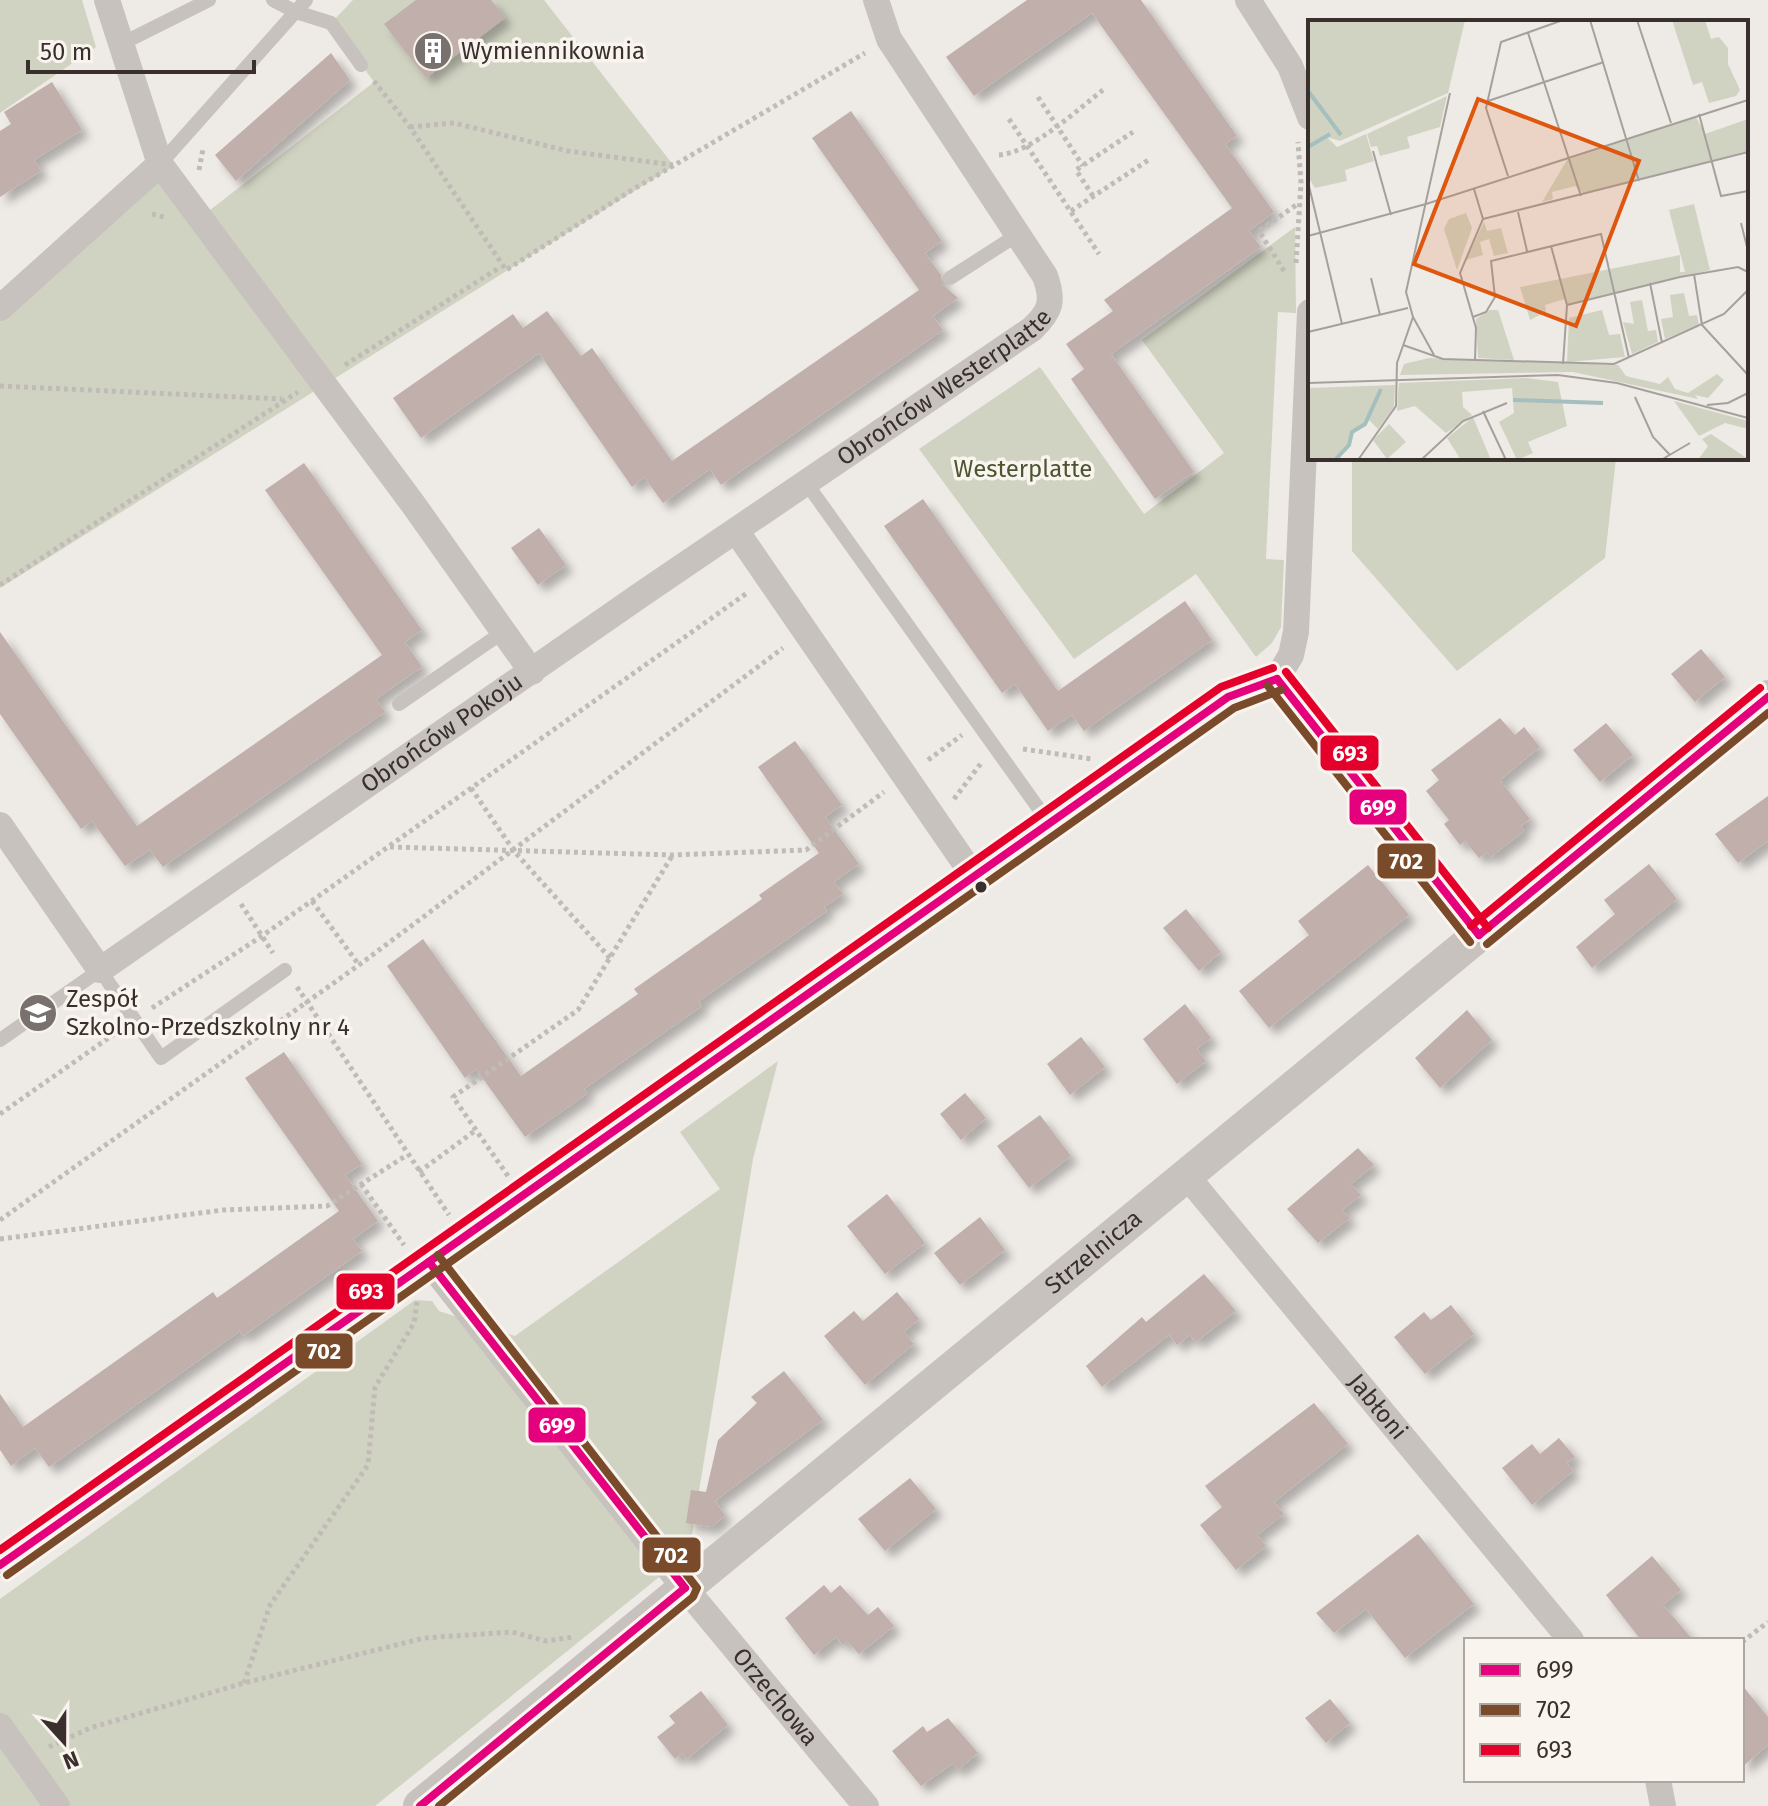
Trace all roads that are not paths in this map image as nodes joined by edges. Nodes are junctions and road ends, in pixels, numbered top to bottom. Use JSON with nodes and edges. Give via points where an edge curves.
{"nodes":[{"id":1,"x":107,"y":0,"type":"edge"},
{"id":2,"x":209,"y":0,"type":"edge"},
{"id":3,"x":273,"y":0,"type":"edge"},
{"id":4,"x":306,"y":0,"type":"edge"},
{"id":5,"x":876,"y":0,"type":"edge"},
{"id":6,"x":1248,"y":0,"type":"edge"},
{"id":7,"x":296,"y":12,"type":"junction"},
{"id":8,"x":121,"y":44,"type":"junction"},
{"id":9,"x":361,"y":65,"type":"road end"},
{"id":10,"x":1308,"y":112,"type":"edge"},
{"id":11,"x":160,"y":164,"type":"junction"},
{"id":12,"x":1017,"y":235,"type":"junction"},
{"id":13,"x":950,"y":278,"type":"dead end"},
{"id":14,"x":0,"y":308,"type":"edge"},
{"id":15,"x":1308,"y":358,"type":"edge"},
{"id":16,"x":807,"y":484,"type":"junction"},
{"id":17,"x":737,"y":532,"type":"junction"},
{"id":18,"x":503,"y":632,"type":"junction"},
{"id":19,"x":532,"y":672,"type":"junction"},
{"id":20,"x":1277,"y":679,"type":"junction"},
{"id":21,"x":1768,"y":697,"type":"edge"},
{"id":22,"x":399,"y":704,"type":"dead end"},
{"id":23,"x":1049,"y":823,"type":"junction"},
{"id":24,"x":0,"y":825,"type":"edge"},
{"id":25,"x":975,"y":878,"type":"junction"},
{"id":26,"x":1479,"y":935,"type":"junction"},
{"id":27,"x":100,"y":970,"type":"junction"},
{"id":28,"x":285,"y":970,"type":"road end"},
{"id":29,"x":0,"y":1040,"type":"edge"},
{"id":30,"x":1185,"y":1174,"type":"junction"},
{"id":31,"x":419,"y":1257,"type":"junction"},
{"id":32,"x":0,"y":1565,"type":"edge"},
{"id":33,"x":685,"y":1588,"type":"junction"},
{"id":34,"x":1569,"y":1638,"type":"edge"},
{"id":35,"x":0,"y":1726,"type":"edge"},
{"id":36,"x":1658,"y":1782,"type":"edge"},
{"id":37,"x":57,"y":1806,"type":"edge"},
{"id":38,"x":420,"y":1806,"type":"edge"},
{"id":39,"x":866,"y":1806,"type":"edge"},
{"id":40,"x":1663,"y":1806,"type":"edge"}],
"edges":[{"from":1,"to":8,"type":"street","name":"Obrońców Pokoju"},
{"from":2,"to":8,"type":"lane"},
{"from":3,"to":7,"type":"lane"},
{"from":4,"to":7,"type":"lane"},
{"from":5,"to":12,"type":"street","name":"Obrońców Westerplatte","via":[[889,39]]},
{"from":6,"to":10,"type":"street","via":[[1290,66]]},
{"from":7,"to":9,"type":"lane","via":[[331,23]]},
{"from":7,"to":11,"type":"lane"},
{"from":8,"to":11,"type":"street","name":"Obrońców Pokoju"},
{"from":11,"to":14,"type":"street"},
{"from":11,"to":18,"type":"street","name":"Obrońców Pokoju"},
{"from":12,"to":13,"type":"lane"},
{"from":12,"to":16,"type":"street","name":"Obrońców Westerplatte","via":[[1045,276],[1052,295],[1049,313]]},
{"from":15,"to":20,"type":"street","via":[[1296,632]]},
{"from":16,"to":17,"type":"street","name":"Obrońców Westerplatte"},
{"from":16,"to":23,"type":"lane"},
{"from":17,"to":19,"type":"street","name":"Obrońców Westerplatte"},
{"from":17,"to":25,"type":"street"},
{"from":18,"to":19,"type":"street","name":"Obrońców Pokoju"},
{"from":18,"to":22,"type":"lane"},
{"from":19,"to":27,"type":"street","name":"Obrońców Pokoju"},
{"from":20,"to":23,"type":"street","via":[[1228,697]]},
{"from":20,"to":26,"type":"street"},
{"from":21,"to":26,"type":"street","name":"Strzelnicza"},
{"from":23,"to":25,"type":"street"},
{"from":24,"to":27,"type":"street"},
{"from":25,"to":31,"type":"street","via":[[464,1237]]},
{"from":26,"to":30,"type":"street","name":"Strzelnicza"},
{"from":27,"to":28,"type":"lane","via":[[161,1058]]},
{"from":27,"to":29,"type":"lane"},
{"from":30,"to":33,"type":"street","name":"Strzelnicza"},
{"from":30,"to":34,"type":"street","name":"Jabłoni"},
{"from":31,"to":32,"type":"street"},
{"from":31,"to":33,"type":"street","name":"Orzechowa"},
{"from":33,"to":38,"type":"street","name":"Strzelnicza"},
{"from":33,"to":39,"type":"street","name":"Orzechowa"},
{"from":35,"to":37,"type":"street"},
{"from":36,"to":40,"type":"street"}]}
